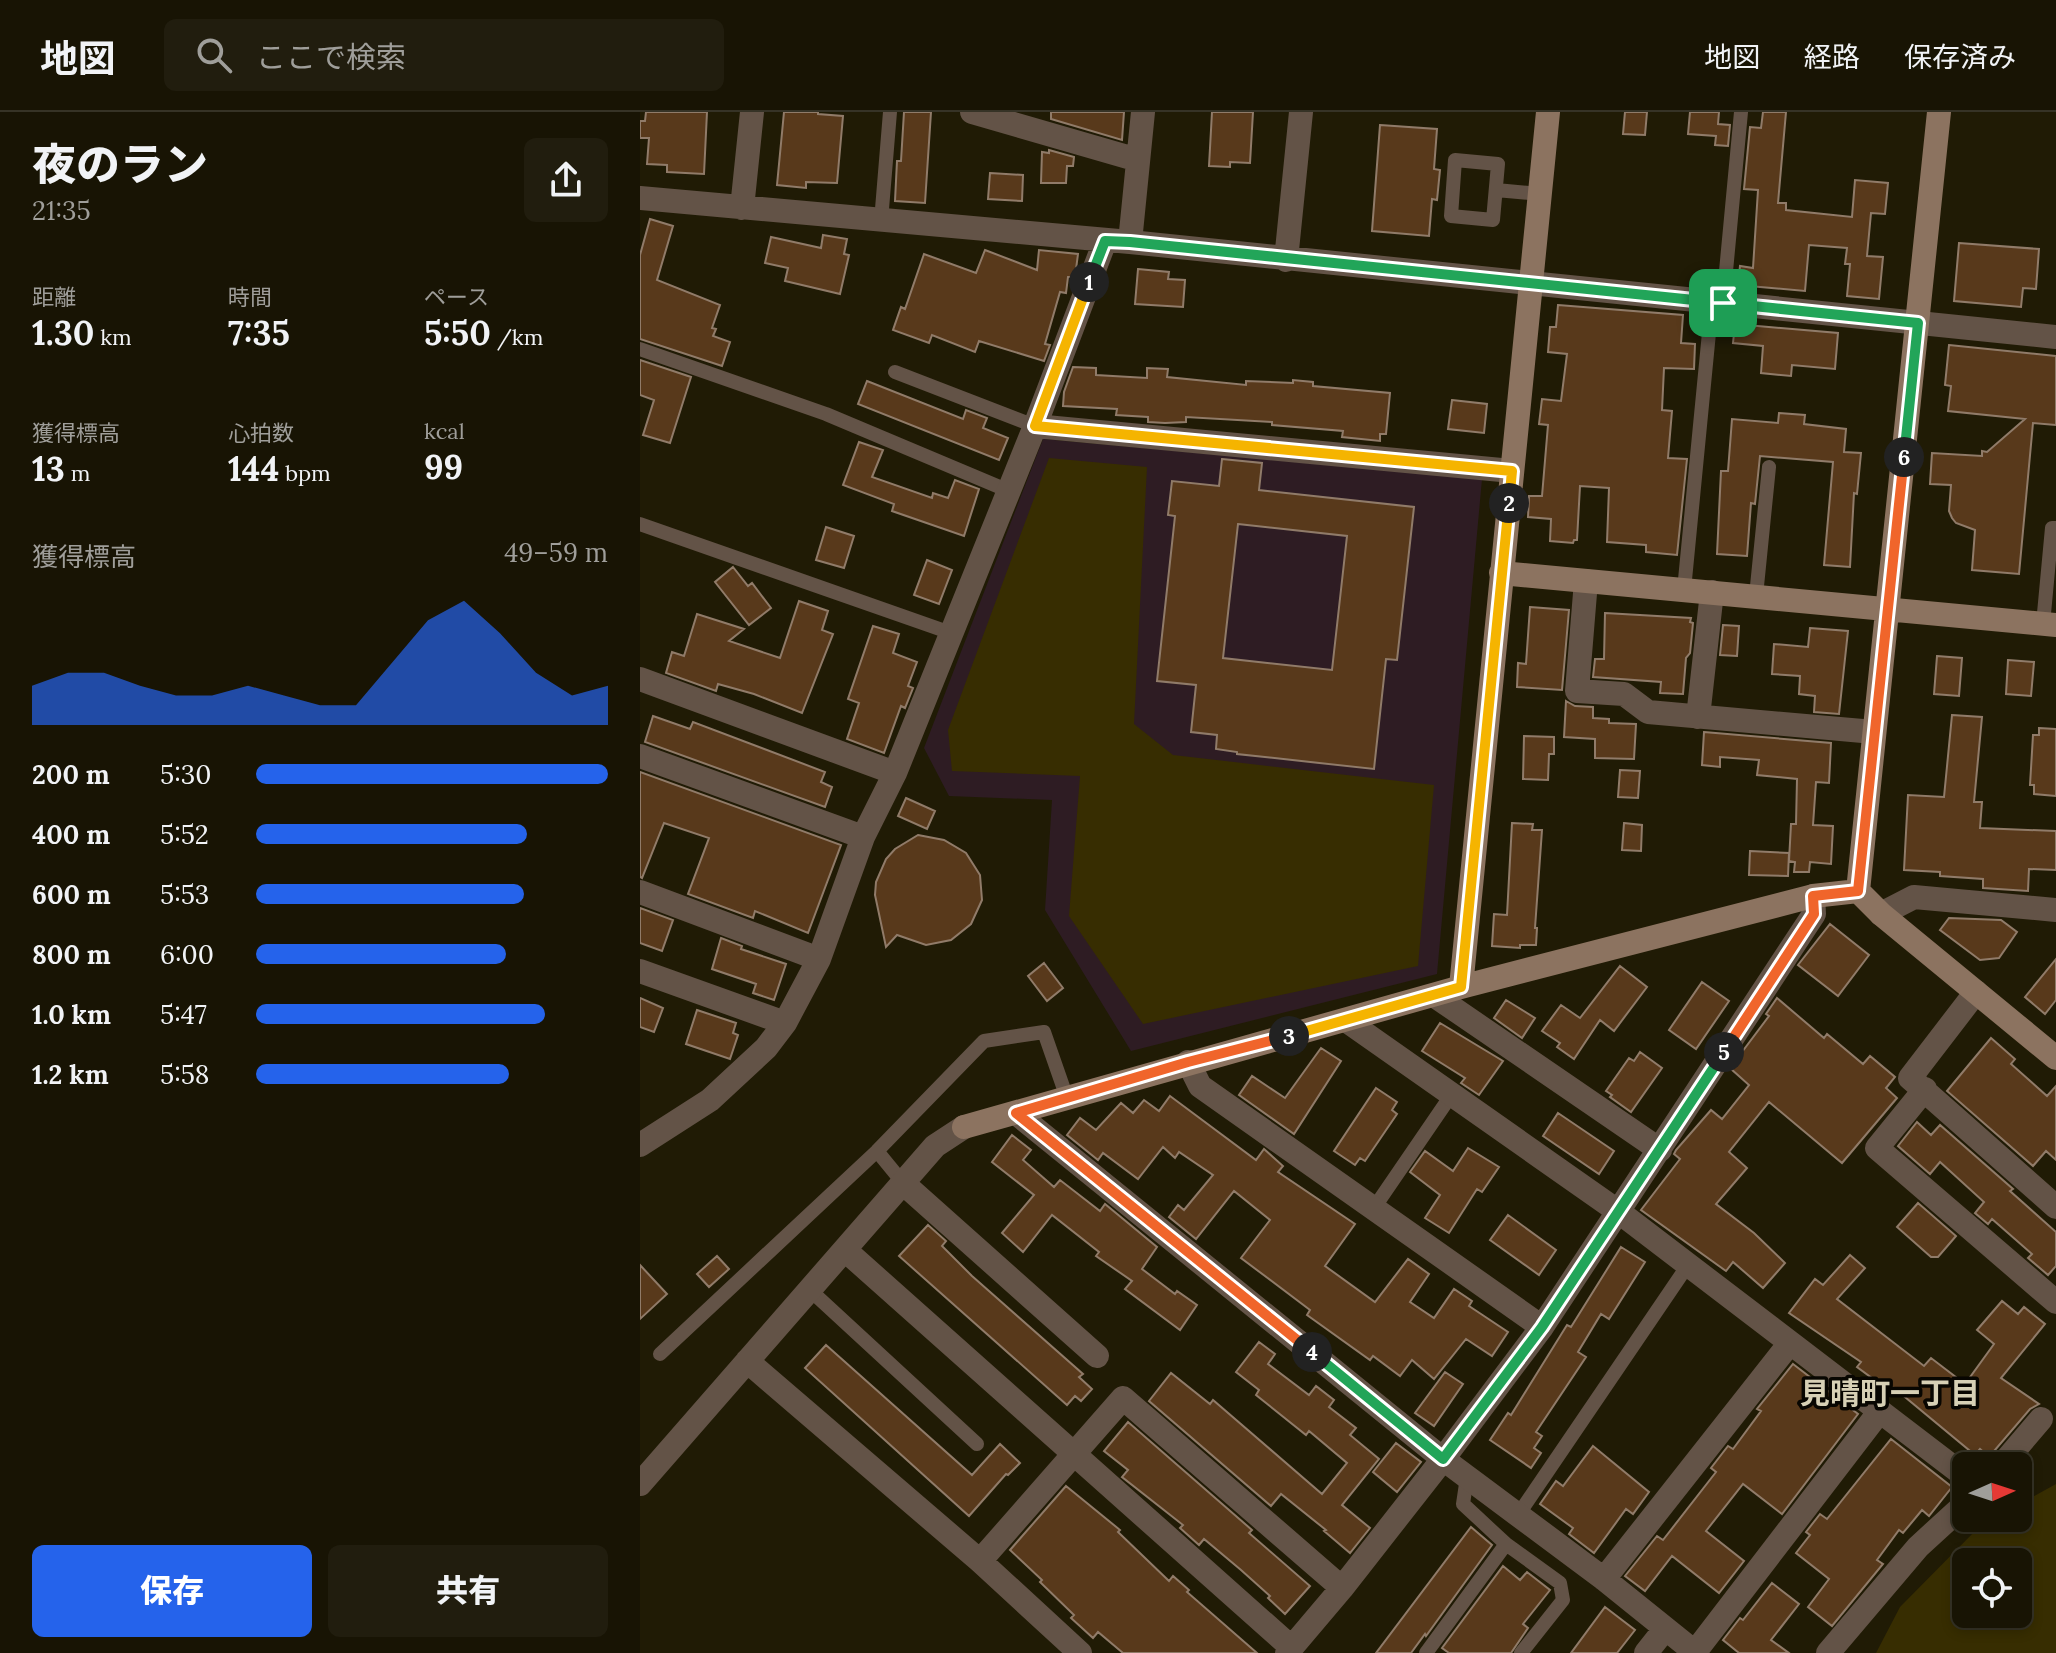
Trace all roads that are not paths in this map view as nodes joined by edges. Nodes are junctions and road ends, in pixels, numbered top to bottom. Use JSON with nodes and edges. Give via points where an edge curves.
{"nodes":[{"id":1,"x":752,"y":112,"type":"edge"},
{"id":2,"x":890,"y":112,"type":"edge"},
{"id":3,"x":972,"y":112,"type":"edge"},
{"id":4,"x":1143,"y":112,"type":"edge"},
{"id":5,"x":1301,"y":112,"type":"edge"},
{"id":6,"x":1548,"y":112,"type":"edge"},
{"id":7,"x":1741,"y":112,"type":"edge"},
{"id":8,"x":1939,"y":112,"type":"edge"},
{"id":9,"x":1138,"y":160,"type":"junction"},
{"id":10,"x":1496,"y":190,"type":"junction"},
{"id":11,"x":1540,"y":194,"type":"junction"},
{"id":12,"x":640,"y":198,"type":"edge"},
{"id":13,"x":742,"y":208,"type":"junction"},
{"id":14,"x":881,"y":221,"type":"junction"},
{"id":15,"x":1105,"y":241,"type":"junction"},
{"id":16,"x":1130,"y":242,"type":"junction"},
{"id":17,"x":1286,"y":260,"type":"junction"},
{"id":18,"x":1531,"y":284,"type":"junction"},
{"id":19,"x":1718,"y":303,"type":"junction"},
{"id":20,"x":1918,"y":323,"type":"junction"},
{"id":21,"x":2056,"y":337,"type":"edge"},
{"id":22,"x":640,"y":349,"type":"edge"},
{"id":23,"x":895,"y":372,"type":"dead end"},
{"id":24,"x":1035,"y":426,"type":"junction"},
{"id":25,"x":1769,"y":467,"type":"dead end"},
{"id":26,"x":1512,"y":471,"type":"junction"},
{"id":27,"x":1009,"y":491,"type":"junction"},
{"id":28,"x":640,"y":524,"type":"edge"},
{"id":29,"x":2056,"y":528,"type":"edge"},
{"id":30,"x":1501,"y":573,"type":"junction"},
{"id":31,"x":1586,"y":581,"type":"junction"},
{"id":32,"x":1684,"y":590,"type":"junction"},
{"id":33,"x":1712,"y":592,"type":"junction"},
{"id":34,"x":1756,"y":596,"type":"junction"},
{"id":35,"x":1887,"y":608,"type":"junction"},
{"id":36,"x":2050,"y":624,"type":"edge"},
{"id":37,"x":951,"y":633,"type":"junction"},
{"id":38,"x":640,"y":679,"type":"edge"},
{"id":39,"x":1698,"y":717,"type":"junction"},
{"id":40,"x":1874,"y":732,"type":"junction"},
{"id":41,"x":640,"y":756,"type":"edge"},
{"id":42,"x":895,"y":773,"type":"junction"},
{"id":43,"x":863,"y":837,"type":"junction"},
{"id":44,"x":1858,"y":891,"type":"junction"},
{"id":45,"x":640,"y":892,"type":"edge"},
{"id":46,"x":1813,"y":896,"type":"junction"},
{"id":47,"x":2056,"y":910,"type":"edge"},
{"id":48,"x":1881,"y":914,"type":"junction"},
{"id":49,"x":819,"y":959,"type":"junction"},
{"id":50,"x":640,"y":971,"type":"edge"},
{"id":51,"x":1461,"y":987,"type":"junction"},
{"id":52,"x":1976,"y":992,"type":"junction"},
{"id":53,"x":1435,"y":996,"type":"junction"},
{"id":54,"x":1347,"y":1021,"type":"junction"},
{"id":55,"x":785,"y":1023,"type":"junction"},
{"id":56,"x":2056,"y":1058,"type":"edge"},
{"id":57,"x":1188,"y":1062,"type":"junction"},
{"id":58,"x":1925,"y":1089,"type":"junction"},
{"id":59,"x":1452,"y":1094,"type":"junction"},
{"id":60,"x":1067,"y":1098,"type":"junction"},
{"id":61,"x":1016,"y":1113,"type":"junction"},
{"id":62,"x":640,"y":1145,"type":"edge"},
{"id":63,"x":1660,"y":1150,"type":"junction"},
{"id":64,"x":877,"y":1151,"type":"junction"},
{"id":65,"x":904,"y":1184,"type":"junction"},
{"id":66,"x":2056,"y":1207,"type":"edge"},
{"id":67,"x":1374,"y":1208,"type":"junction"},
{"id":68,"x":1619,"y":1212,"type":"junction"},
{"id":69,"x":845,"y":1250,"type":"junction"},
{"id":70,"x":1688,"y":1265,"type":"junction"},
{"id":71,"x":810,"y":1290,"type":"junction"},
{"id":72,"x":2056,"y":1302,"type":"edge"},
{"id":73,"x":1542,"y":1327,"type":"junction"},
{"id":74,"x":1790,"y":1343,"type":"junction"},
{"id":75,"x":660,"y":1354,"type":"dead end"},
{"id":76,"x":1097,"y":1356,"type":"dead end"},
{"id":77,"x":747,"y":1361,"type":"junction"},
{"id":78,"x":1880,"y":1411,"type":"junction"},
{"id":79,"x":2041,"y":1419,"type":"dead end"},
{"id":80,"x":977,"y":1444,"type":"dead end"},
{"id":81,"x":2013,"y":1452,"type":"edge"},
{"id":82,"x":1075,"y":1454,"type":"junction"},
{"id":83,"x":1443,"y":1459,"type":"junction"},
{"id":84,"x":1952,"y":1466,"type":"edge"},
{"id":85,"x":1467,"y":1477,"type":"junction"},
{"id":86,"x":640,"y":1484,"type":"edge"},
{"id":87,"x":1518,"y":1515,"type":"junction"},
{"id":88,"x":1952,"y":1516,"type":"edge"},
{"id":89,"x":1506,"y":1544,"type":"junction"},
{"id":90,"x":980,"y":1561,"type":"junction"},
{"id":91,"x":1604,"y":1579,"type":"junction"},
{"id":92,"x":1342,"y":1588,"type":"junction"},
{"id":93,"x":1665,"y":1629,"type":"junction"},
{"id":94,"x":1289,"y":1650,"type":"edge"},
{"id":95,"x":1696,"y":1652,"type":"edge"},
{"id":96,"x":1080,"y":1653,"type":"edge"},
{"id":97,"x":1426,"y":1653,"type":"edge"},
{"id":98,"x":1521,"y":1653,"type":"edge"},
{"id":99,"x":1646,"y":1653,"type":"edge"},
{"id":100,"x":1828,"y":1653,"type":"edge"}],
"edges":[{"from":1,"to":13,"type":"street"},
{"from":2,"to":14,"type":"lane"},
{"from":3,"to":9,"type":"street"},
{"from":4,"to":9,"type":"street"},
{"from":5,"to":17,"type":"street"},
{"from":6,"to":11,"type":"street"},
{"from":7,"to":19,"type":"lane"},
{"from":8,"to":20,"type":"street"},
{"from":9,"to":16,"type":"street"},
{"from":10,"to":10,"type":"lane","via":[[1498,164],[1455,160],[1451,216],[1493,220]]},
{"from":10,"to":11,"type":"lane"},
{"from":11,"to":18,"type":"street"},
{"from":12,"to":13,"type":"street"},
{"from":13,"to":14,"type":"street"},
{"from":14,"to":15,"type":"street"},
{"from":15,"to":16,"type":"street"},
{"from":15,"to":24,"type":"street"},
{"from":16,"to":17,"type":"street"},
{"from":17,"to":18,"type":"street"},
{"from":18,"to":19,"type":"street"},
{"from":18,"to":26,"type":"street"},
{"from":19,"to":20,"type":"street"},
{"from":19,"to":32,"type":"lane"},
{"from":20,"to":21,"type":"street"},
{"from":20,"to":35,"type":"street"},
{"from":22,"to":27,"type":"lane","via":[[826,414]]},
{"from":23,"to":24,"type":"lane"},
{"from":24,"to":26,"type":"street"},
{"from":24,"to":27,"type":"street"},
{"from":25,"to":34,"type":"lane"},
{"from":26,"to":30,"type":"street"},
{"from":27,"to":37,"type":"street"},
{"from":28,"to":37,"type":"lane"},
{"from":29,"to":36,"type":"lane"},
{"from":30,"to":31,"type":"street"},
{"from":30,"to":51,"type":"street"},
{"from":31,"to":32,"type":"street"},
{"from":31,"to":39,"type":"street","via":[[1577,691],[1624,694],[1648,712]]},
{"from":32,"to":33,"type":"street"},
{"from":33,"to":34,"type":"street"},
{"from":33,"to":39,"type":"street"},
{"from":34,"to":35,"type":"street"},
{"from":35,"to":36,"type":"street"},
{"from":35,"to":40,"type":"street"},
{"from":37,"to":42,"type":"street"},
{"from":38,"to":42,"type":"street"},
{"from":39,"to":40,"type":"street"},
{"from":40,"to":44,"type":"street"},
{"from":41,"to":43,"type":"street"},
{"from":42,"to":43,"type":"street"},
{"from":43,"to":49,"type":"street"},
{"from":44,"to":46,"type":"street"},
{"from":44,"to":48,"type":"street"},
{"from":45,"to":49,"type":"street"},
{"from":46,"to":51,"type":"street"},
{"from":46,"to":63,"type":"street","via":[[1814,914]]},
{"from":47,"to":48,"type":"street","via":[[1914,897]]},
{"from":48,"to":52,"type":"street"},
{"from":49,"to":55,"type":"street"},
{"from":50,"to":55,"type":"street"},
{"from":51,"to":53,"type":"street"},
{"from":52,"to":56,"type":"street"},
{"from":52,"to":58,"type":"street","via":[[1910,1078]]},
{"from":53,"to":54,"type":"street"},
{"from":53,"to":63,"type":"street"},
{"from":54,"to":57,"type":"street"},
{"from":54,"to":59,"type":"street"},
{"from":55,"to":62,"type":"street","via":[[710,1100]]},
{"from":57,"to":60,"type":"street"},
{"from":57,"to":67,"type":"street","via":[[1200,1086]]},
{"from":58,"to":66,"type":"street"},
{"from":58,"to":72,"type":"street","via":[[1877,1148]]},
{"from":59,"to":67,"type":"lane"},
{"from":59,"to":68,"type":"street"},
{"from":60,"to":61,"type":"street"},
{"from":60,"to":64,"type":"lane","via":[[1044,1032],[984,1041]]},
{"from":61,"to":65,"type":"street","via":[[964,1127],[935,1146]]},
{"from":61,"to":83,"type":"street"},
{"from":63,"to":68,"type":"street"},
{"from":64,"to":65,"type":"lane"},
{"from":64,"to":75,"type":"lane"},
{"from":65,"to":69,"type":"street"},
{"from":65,"to":76,"type":"street"},
{"from":67,"to":73,"type":"street"},
{"from":68,"to":70,"type":"street"},
{"from":68,"to":73,"type":"street"},
{"from":69,"to":71,"type":"street"},
{"from":69,"to":82,"type":"street"},
{"from":70,"to":74,"type":"street"},
{"from":70,"to":87,"type":"lane"},
{"from":71,"to":77,"type":"street"},
{"from":71,"to":80,"type":"lane"},
{"from":73,"to":83,"type":"street"},
{"from":74,"to":78,"type":"street"},
{"from":74,"to":91,"type":"street"},
{"from":77,"to":86,"type":"street"},
{"from":77,"to":90,"type":"street"},
{"from":78,"to":84,"type":"street"},
{"from":78,"to":95,"type":"street"},
{"from":79,"to":81,"type":"street"},
{"from":82,"to":90,"type":"street"},
{"from":82,"to":92,"type":"street","via":[[1123,1398]]},
{"from":82,"to":94,"type":"street"},
{"from":83,"to":85,"type":"street"},
{"from":83,"to":92,"type":"street"},
{"from":85,"to":87,"type":"street"},
{"from":85,"to":89,"type":"lane","via":[[1463,1504]]},
{"from":87,"to":91,"type":"street"},
{"from":88,"to":100,"type":"street","via":[[1918,1547]]},
{"from":89,"to":97,"type":"lane"},
{"from":89,"to":98,"type":"lane","via":[[1560,1583],[1563,1600]]},
{"from":90,"to":96,"type":"street"},
{"from":91,"to":93,"type":"street"},
{"from":92,"to":94,"type":"street"},
{"from":93,"to":95,"type":"street"},
{"from":93,"to":99,"type":"street"}]}
